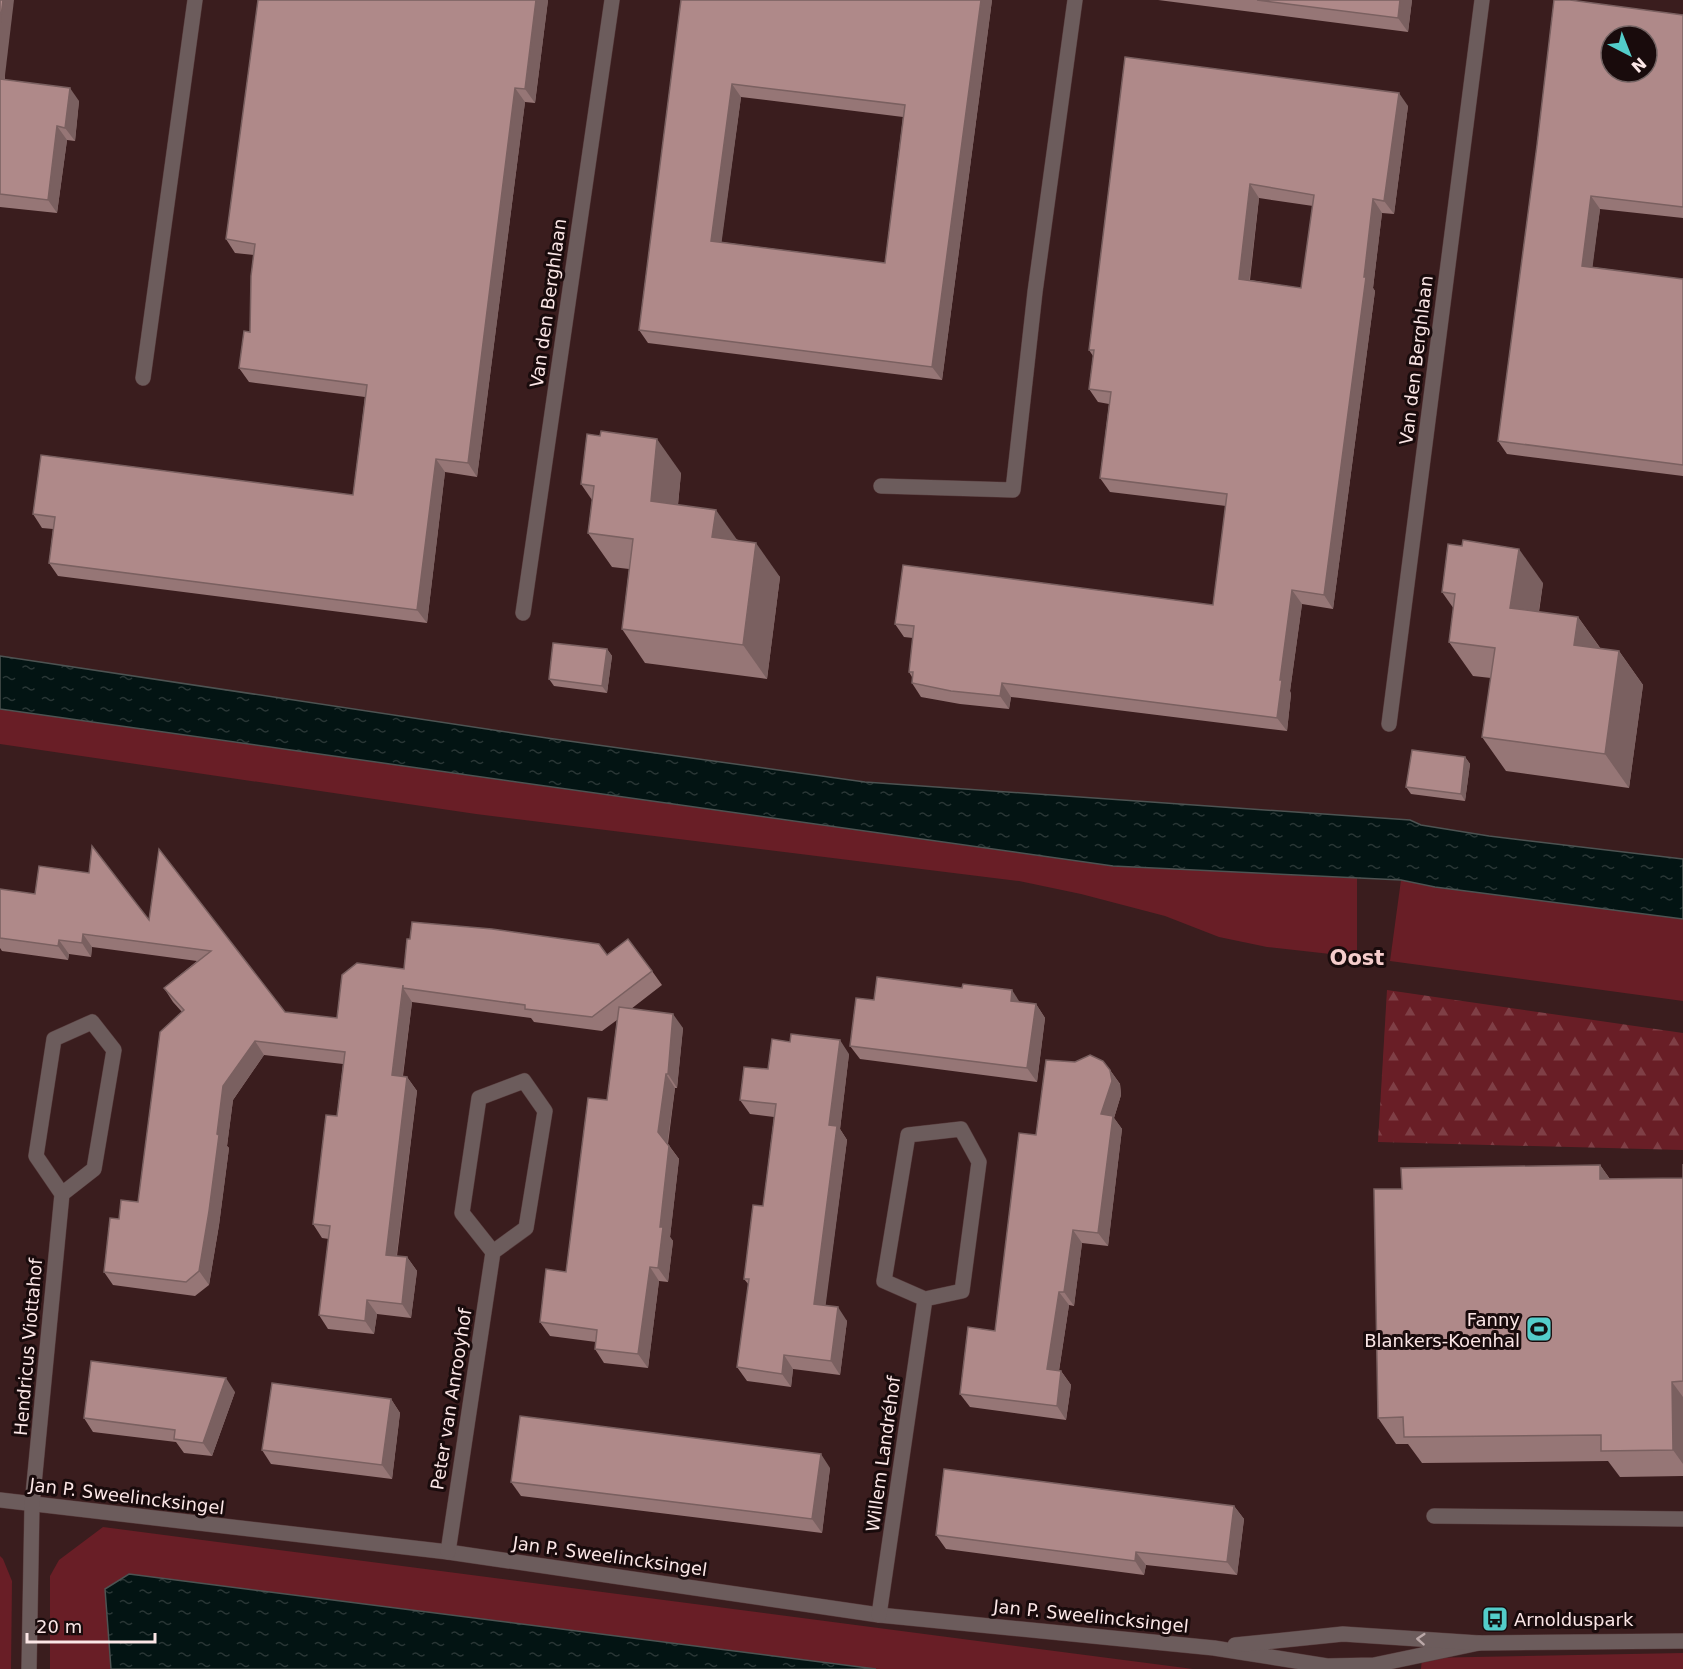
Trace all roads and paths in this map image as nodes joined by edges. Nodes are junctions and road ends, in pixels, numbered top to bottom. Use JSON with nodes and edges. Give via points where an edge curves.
{"nodes":[{"id":1,"x":195,"y":0,"type":"edge"},
{"id":2,"x":612,"y":0,"type":"edge"},
{"id":3,"x":1075,"y":0,"type":"edge"},
{"id":4,"x":1482,"y":0,"type":"edge"},
{"id":5,"x":143,"y":378,"type":"dead end"},
{"id":6,"x":881,"y":486,"type":"dead end"},
{"id":7,"x":523,"y":612,"type":"dead end"},
{"id":8,"x":1389,"y":724,"type":"dead end"},
{"id":9,"x":62,"y":1194,"type":"junction"},
{"id":10,"x":493,"y":1252,"type":"junction"},
{"id":11,"x":925,"y":1299,"type":"junction"},
{"id":12,"x":0,"y":1500,"type":"edge"},
{"id":13,"x":32,"y":1505,"type":"junction"},
{"id":14,"x":1434,"y":1516,"type":"dead end"},
{"id":15,"x":1683,"y":1519,"type":"edge"},
{"id":16,"x":448,"y":1552,"type":"junction"},
{"id":17,"x":879,"y":1615,"type":"junction"},
{"id":18,"x":1683,"y":1641,"type":"edge"},
{"id":19,"x":1479,"y":1643,"type":"junction"},
{"id":20,"x":1214,"y":1648,"type":"junction"},
{"id":21,"x":29,"y":1669,"type":"edge"}],
"edges":[{"from":1,"to":5,"type":"street"},
{"from":2,"to":7,"type":"street","name":"Van den Berghlaan"},
{"from":3,"to":6,"type":"street","via":[[1035,292],[1013,490]]},
{"from":4,"to":8,"type":"street","name":"Van den Berghlaan"},
{"from":9,"to":9,"type":"street","via":[[36,1156],[54,1039],[92,1022],[114,1050],[94,1169]]},
{"from":9,"to":13,"type":"street","name":"Hendricus Viottahof"},
{"from":10,"to":10,"type":"street","via":[[462,1213],[479,1098],[524,1081],[545,1111],[526,1228]]},
{"from":10,"to":16,"type":"street","name":"Peter van Anrooyhof"},
{"from":11,"to":11,"type":"street","via":[[885,1281],[909,1136],[961,1129],[979,1162],[962,1291]]},
{"from":11,"to":17,"type":"street","name":"Willem Landréhof"},
{"from":12,"to":13,"type":"street","name":"Jan P. Sweelincksingel"},
{"from":13,"to":16,"type":"street","name":"Jan P. Sweelincksingel"},
{"from":13,"to":21,"type":"street","name":"Hendricus Viottahof"},
{"from":14,"to":15,"type":"street"},
{"from":16,"to":17,"type":"street","name":"Jan P. Sweelincksingel"},
{"from":17,"to":20,"type":"street","name":"Jan P. Sweelincksingel"},
{"from":18,"to":19,"type":"street","name":"Jan P. Sweelincksingel"},
{"from":19,"to":20,"type":"street","name":"Jan P. Sweelincksingel","one_way":true,"via":[[1343,1634]]},
{"from":19,"to":20,"type":"street","name":"Jan P. Sweelincksingel","via":[[1374,1665],[1342,1666]]}]}
